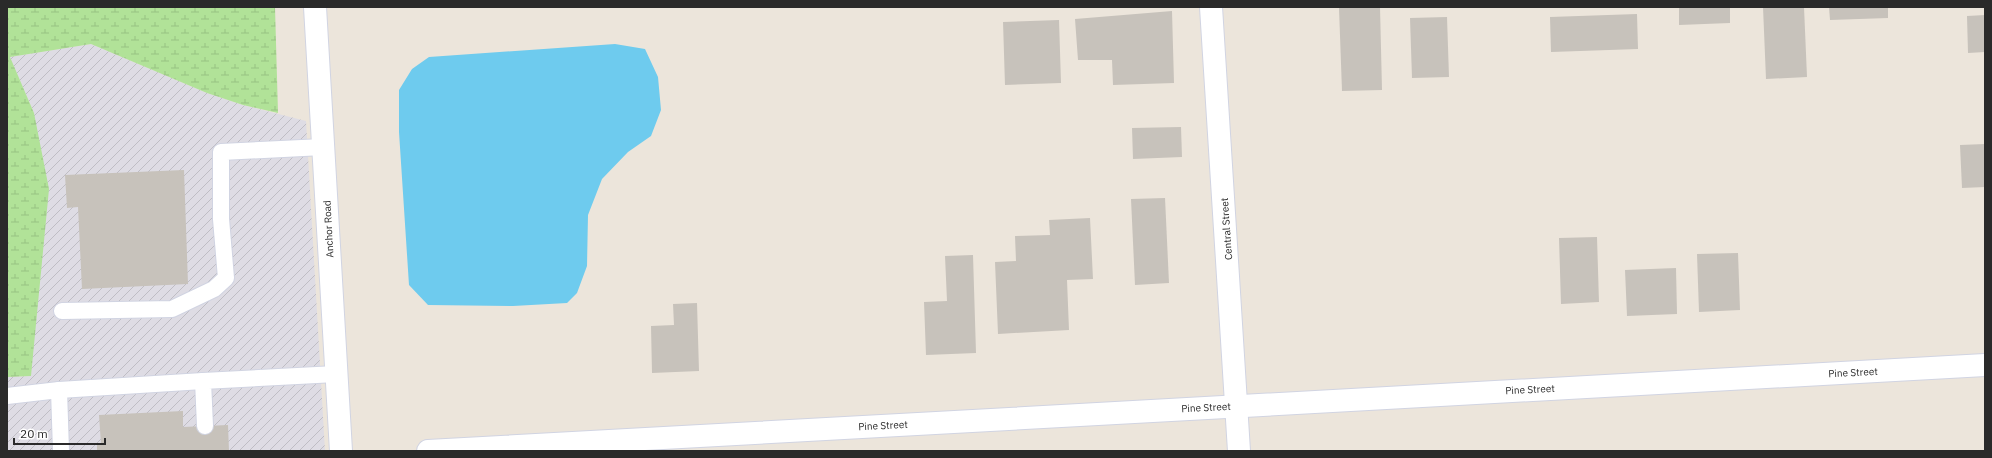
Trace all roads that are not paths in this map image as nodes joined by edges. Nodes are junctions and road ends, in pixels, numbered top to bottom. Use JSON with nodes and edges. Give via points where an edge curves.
{"nodes":[{"id":1,"x":315,"y":7,"type":"edge"},
{"id":2,"x":1211,"y":7,"type":"edge"},
{"id":3,"x":323,"y":147,"type":"junction"},
{"id":4,"x":62,"y":311,"type":"dead end"},
{"id":5,"x":1985,"y":365,"type":"edge"},
{"id":6,"x":336,"y":374,"type":"junction"},
{"id":7,"x":204,"y":381,"type":"junction"},
{"id":8,"x":59,"y":390,"type":"junction"},
{"id":9,"x":7,"y":396,"type":"edge"},
{"id":10,"x":1237,"y":405,"type":"junction"},
{"id":11,"x":206,"y":426,"type":"dead end"},
{"id":12,"x":62,"y":451,"type":"edge"},
{"id":13,"x":341,"y":451,"type":"edge"},
{"id":14,"x":428,"y":451,"type":"edge"},
{"id":15,"x":1239,"y":451,"type":"edge"}],
"edges":[{"from":1,"to":3,"type":"street","name":"Anchor Road"},
{"from":2,"to":10,"type":"street","name":"Central Street"},
{"from":3,"to":4,"type":"lane","via":[[221,152],[221,219],[226,278],[214,289],[172,309]]},
{"from":3,"to":6,"type":"street","name":"Anchor Road"},
{"from":5,"to":10,"type":"street","name":"Pine Street"},
{"from":6,"to":7,"type":"lane"},
{"from":6,"to":13,"type":"street","name":"Anchor Road"},
{"from":7,"to":8,"type":"lane"},
{"from":7,"to":11,"type":"lane"},
{"from":8,"to":9,"type":"lane"},
{"from":8,"to":12,"type":"lane"},
{"from":10,"to":14,"type":"street","name":"Pine Street"},
{"from":10,"to":15,"type":"street","name":"Central Street"}]}
